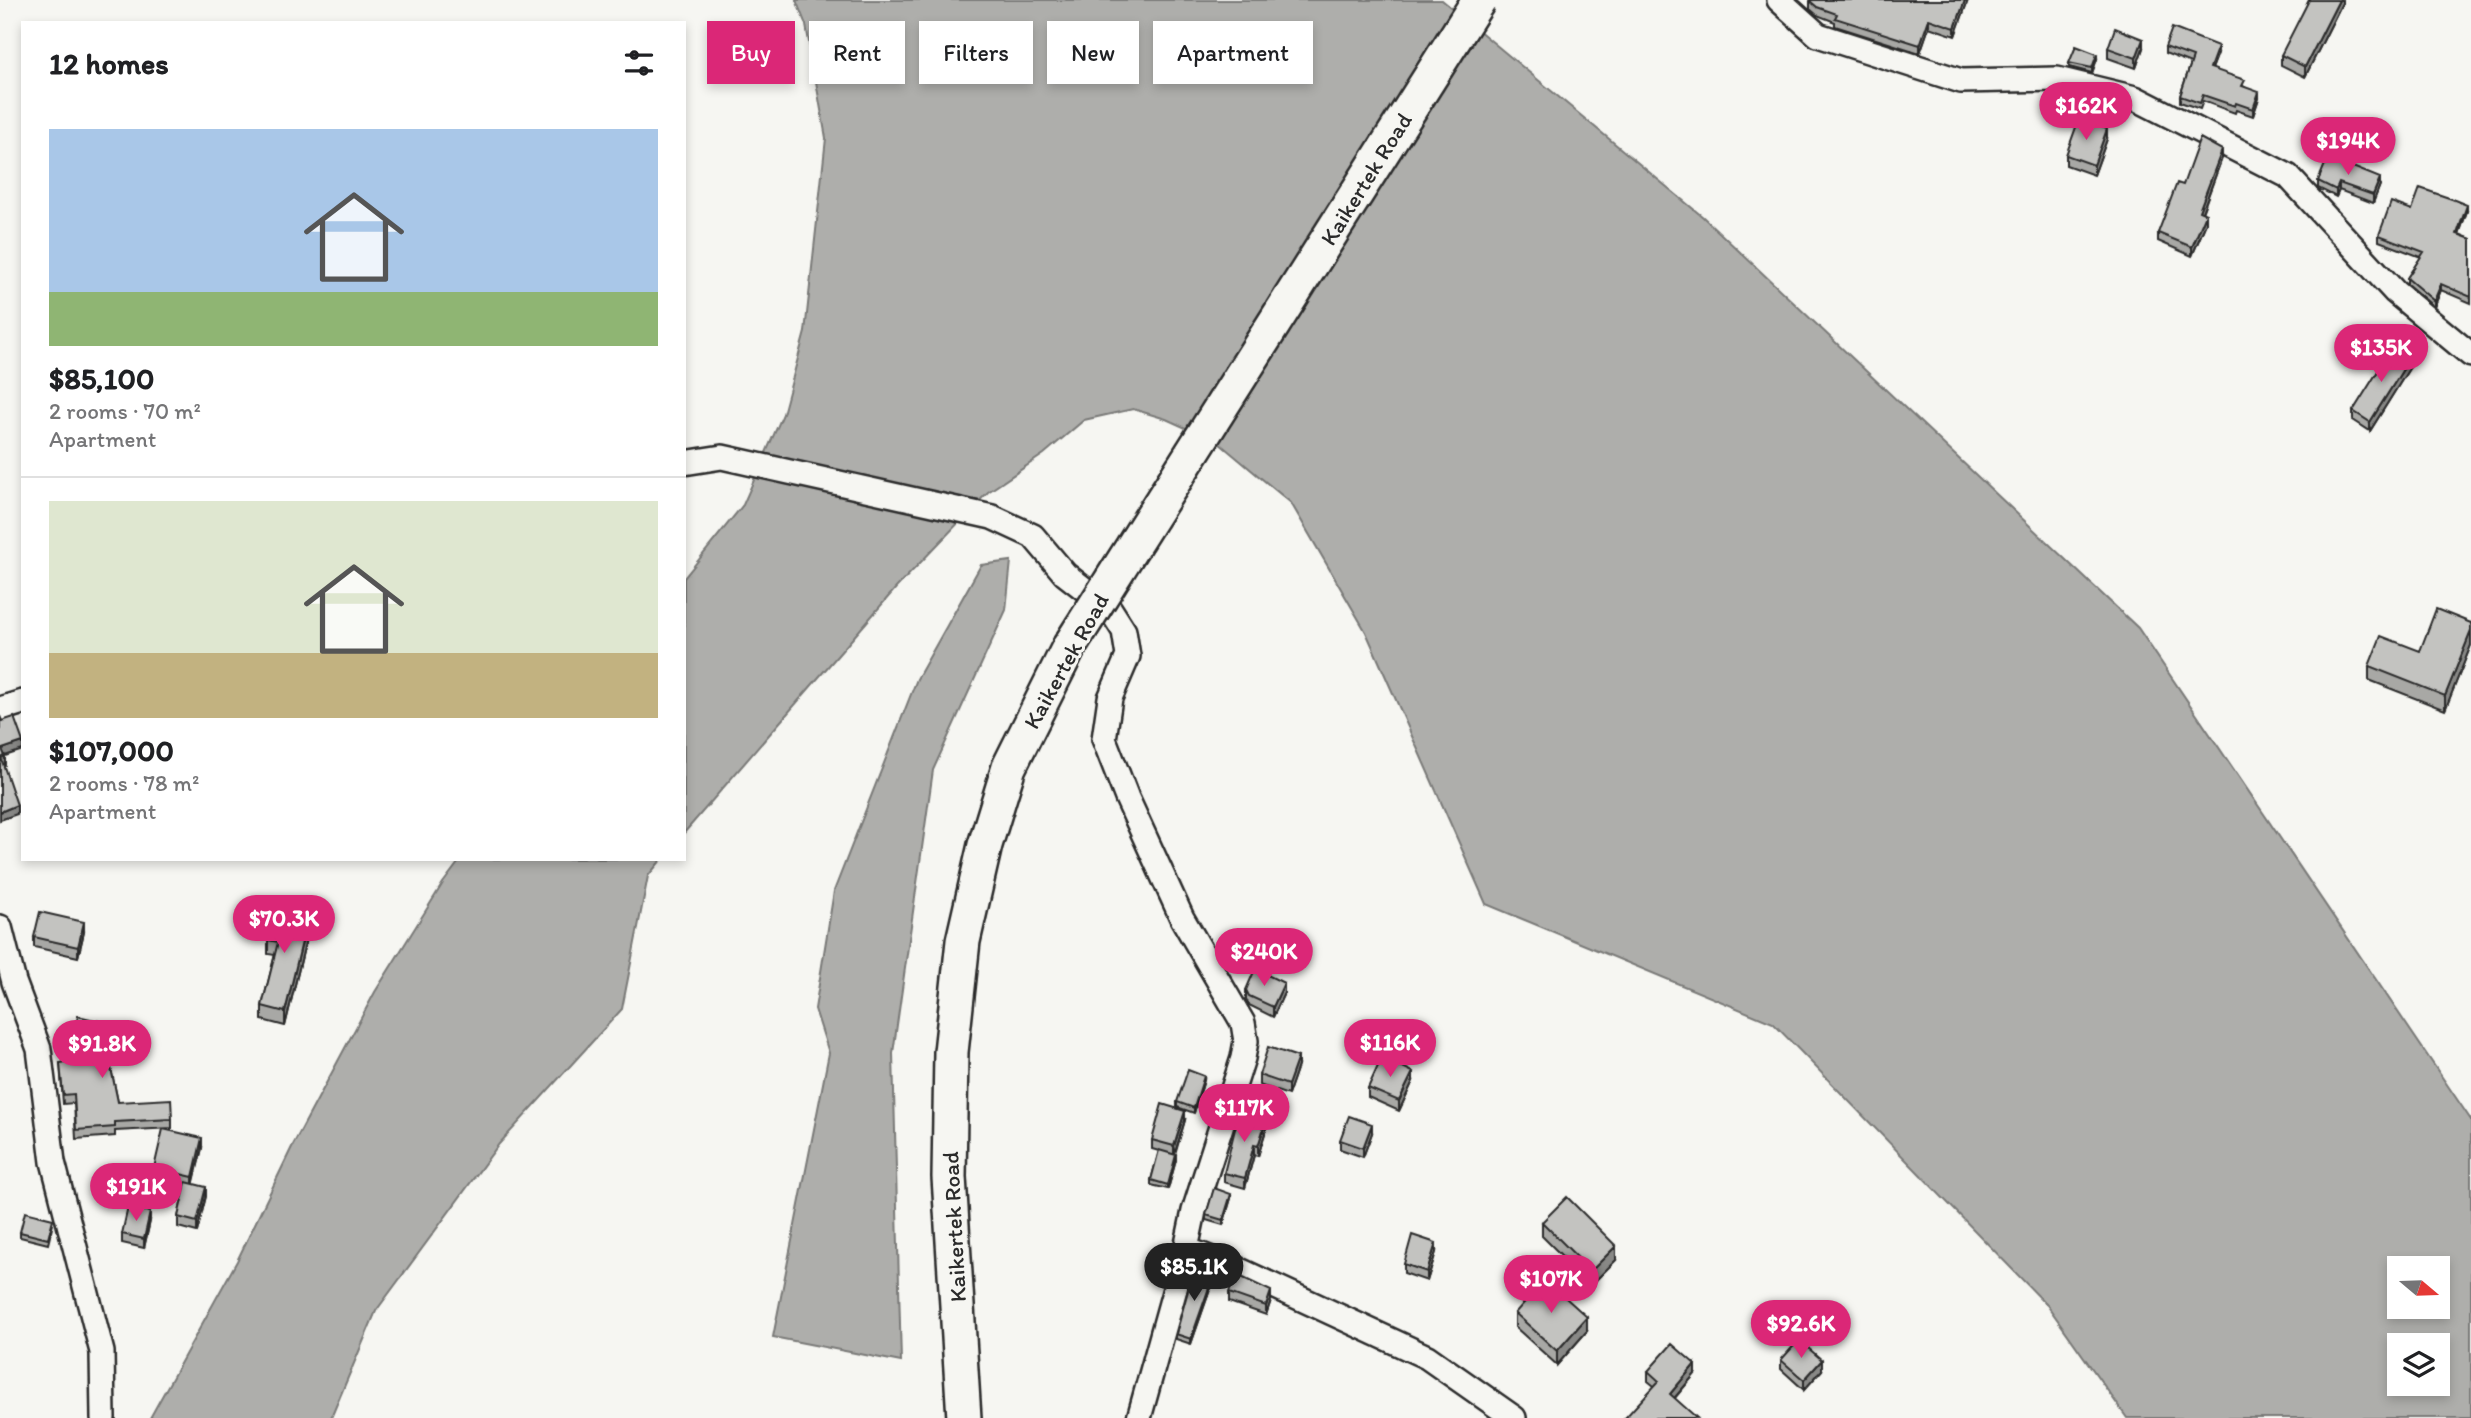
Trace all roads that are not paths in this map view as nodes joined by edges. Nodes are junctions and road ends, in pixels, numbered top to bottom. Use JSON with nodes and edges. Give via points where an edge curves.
{"nodes":[{"id":1,"x":1479,"y":0,"type":"edge"},
{"id":2,"x":1779,"y":0,"type":"edge"},
{"id":3,"x":2471,"y":355,"type":"edge"},
{"id":4,"x":686,"y":463,"type":"edge"},
{"id":5,"x":21,"y":703,"type":"edge"},
{"id":6,"x":0,"y":709,"type":"edge"},
{"id":7,"x":0,"y":928,"type":"edge"},
{"id":8,"x":1186,"y":1249,"type":"junction"},
{"id":9,"x":103,"y":1418,"type":"edge"},
{"id":10,"x":964,"y":1418,"type":"edge"},
{"id":11,"x":1139,"y":1418,"type":"edge"},
{"id":12,"x":1514,"y":1418,"type":"edge"}],
"edges":[{"from":1,"to":10,"type":"main road","name":"Kaikertek Road","bridge":true,"via":[[1069,647],[1009,767],[963,941],[951,1052],[949,1177]]},
{"from":2,"to":3,"type":"street","via":[[1818,35],[1961,81],[2057,79],[2135,98],[2288,176],[2395,292]]},
{"from":4,"to":8,"type":"street","via":[[722,457],[992,517],[1033,536],[1065,574],[1110,609],[1124,631],[1128,656],[1110,698],[1104,739],[1182,918],[1243,1023],[1246,1041]]},
{"from":5,"to":6,"type":"street"},
{"from":7,"to":9,"type":"street","via":[[39,1049],[53,1162],[102,1352]]},
{"from":8,"to":11,"type":"street"},
{"from":8,"to":12,"type":"street","via":[[1427,1357]]}]}
